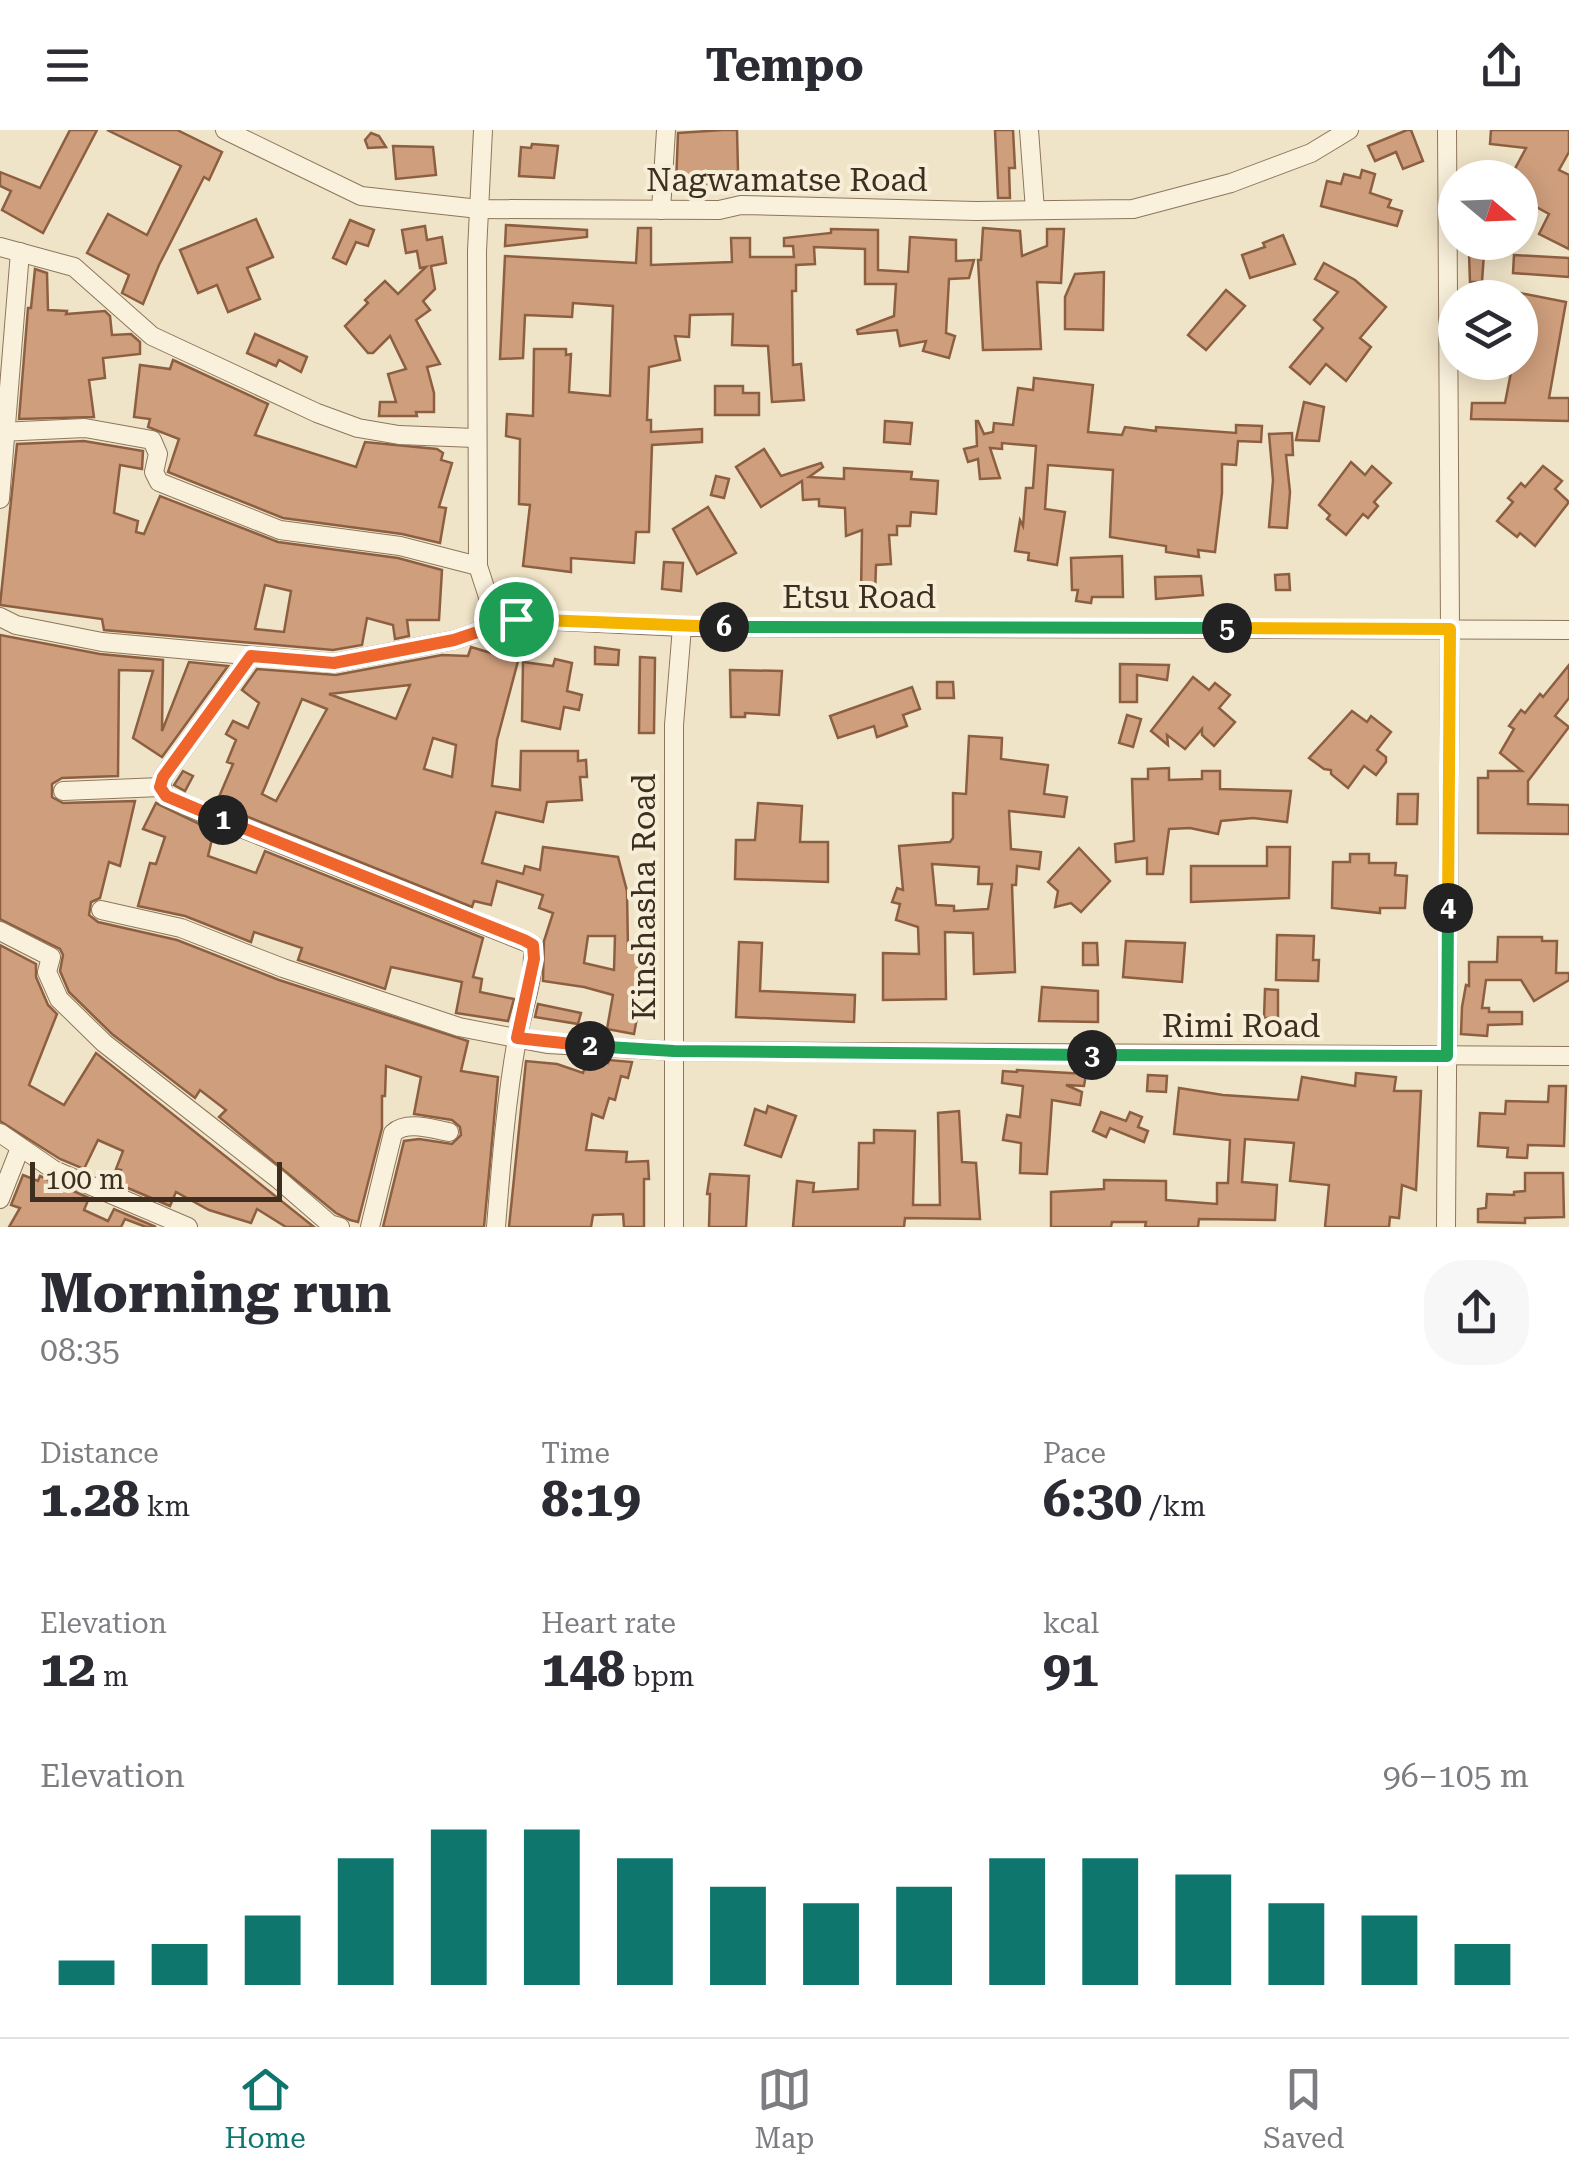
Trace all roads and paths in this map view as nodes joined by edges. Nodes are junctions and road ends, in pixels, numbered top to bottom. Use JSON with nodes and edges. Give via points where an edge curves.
{"nodes":[{"id":1,"x":226,"y":130,"type":"edge"},
{"id":2,"x":483,"y":130,"type":"edge"},
{"id":3,"x":666,"y":130,"type":"edge"},
{"id":4,"x":1029,"y":130,"type":"edge"},
{"id":5,"x":1349,"y":130,"type":"edge"},
{"id":6,"x":1447,"y":130,"type":"edge"},
{"id":7,"x":480,"y":209,"type":"junction"},
{"id":8,"x":661,"y":210,"type":"junction"},
{"id":9,"x":1035,"y":210,"type":"junction"},
{"id":10,"x":0,"y":247,"type":"edge"},
{"id":11,"x":20,"y":252,"type":"junction"},
{"id":12,"x":2,"y":432,"type":"edge"},
{"id":13,"x":475,"y":438,"type":"junction"},
{"id":14,"x":0,"y":500,"type":"edge"},
{"id":15,"x":478,"y":566,"type":"junction"},
{"id":16,"x":0,"y":616,"type":"edge"},
{"id":17,"x":516,"y":619,"type":"junction"},
{"id":18,"x":682,"y":627,"type":"junction"},
{"id":19,"x":1450,"y":629,"type":"junction"},
{"id":20,"x":1569,"y":630,"type":"edge"},
{"id":21,"x":251,"y":656,"type":"junction"},
{"id":22,"x":160,"y":787,"type":"junction"},
{"id":23,"x":63,"y":790,"type":"dead end"},
{"id":24,"x":101,"y":910,"type":"dead end"},
{"id":25,"x":0,"y":931,"type":"edge"},
{"id":26,"x":517,"y":1038,"type":"junction"},
{"id":27,"x":674,"y":1051,"type":"junction"},
{"id":28,"x":1447,"y":1056,"type":"junction"},
{"id":29,"x":1569,"y":1056,"type":"edge"},
{"id":30,"x":449,"y":1132,"type":"dead end"},
{"id":31,"x":0,"y":1134,"type":"edge"},
{"id":32,"x":20,"y":1148,"type":"junction"},
{"id":33,"x":0,"y":1199,"type":"edge"},
{"id":34,"x":333,"y":1226,"type":"edge"},
{"id":35,"x":188,"y":1227,"type":"edge"},
{"id":36,"x":370,"y":1227,"type":"edge"},
{"id":37,"x":496,"y":1227,"type":"edge"},
{"id":38,"x":674,"y":1227,"type":"edge"},
{"id":39,"x":1446,"y":1227,"type":"edge"}],
"edges":[{"from":1,"to":7,"type":"street","name":"Nagwamatse Road","via":[[361,196]]},
{"from":2,"to":7,"type":"street"},
{"from":3,"to":8,"type":"street"},
{"from":4,"to":9,"type":"street"},
{"from":5,"to":9,"type":"street","name":"Nagwamatse Road","via":[[1279,165],[1133,209]]},
{"from":6,"to":19,"type":"street"},
{"from":7,"to":8,"type":"street","name":"Nagwamatse Road"},
{"from":7,"to":13,"type":"street"},
{"from":8,"to":9,"type":"street","name":"Nagwamatse Road"},
{"from":10,"to":11,"type":"street"},
{"from":11,"to":12,"type":"street"},
{"from":11,"to":13,"type":"street","via":[[74,267],[152,336],[317,413],[372,430]]},
{"from":12,"to":14,"type":"street"},
{"from":12,"to":15,"type":"street","via":[[86,428],[152,440],[159,482],[280,530],[400,546]]},
{"from":13,"to":15,"type":"street"},
{"from":15,"to":17,"type":"street","via":[[490,603]]},
{"from":16,"to":21,"type":"street","via":[[102,642]]},
{"from":17,"to":18,"type":"street","name":"Etsu Road"},
{"from":17,"to":21,"type":"street","via":[[454,640],[334,663]]},
{"from":18,"to":19,"type":"street","name":"Etsu Road"},
{"from":18,"to":27,"type":"street","name":"Kinshasha Road","via":[[674,725]]},
{"from":19,"to":20,"type":"street","name":"Etsu Road"},
{"from":19,"to":28,"type":"street"},
{"from":21,"to":22,"type":"street"},
{"from":22,"to":23,"type":"street"},
{"from":22,"to":26,"type":"street","via":[[186,806],[533,945]]},
{"from":24,"to":26,"type":"street","name":"Rimi Road","via":[[182,928],[442,1021]]},
{"from":25,"to":34,"type":"street","via":[[51,957],[47,972],[60,999],[104,1043]]},
{"from":26,"to":27,"type":"street","name":"Rimi Road"},
{"from":26,"to":37,"type":"street"},
{"from":27,"to":28,"type":"street","name":"Rimi Road"},
{"from":27,"to":38,"type":"street","name":"Kinshasha Road"},
{"from":28,"to":29,"type":"street","name":"Rimi Road"},
{"from":28,"to":39,"type":"street"},
{"from":30,"to":36,"type":"street","via":[[398,1128]]},
{"from":31,"to":32,"type":"street"},
{"from":32,"to":33,"type":"street"},
{"from":32,"to":35,"type":"street","via":[[54,1170]]}]}
